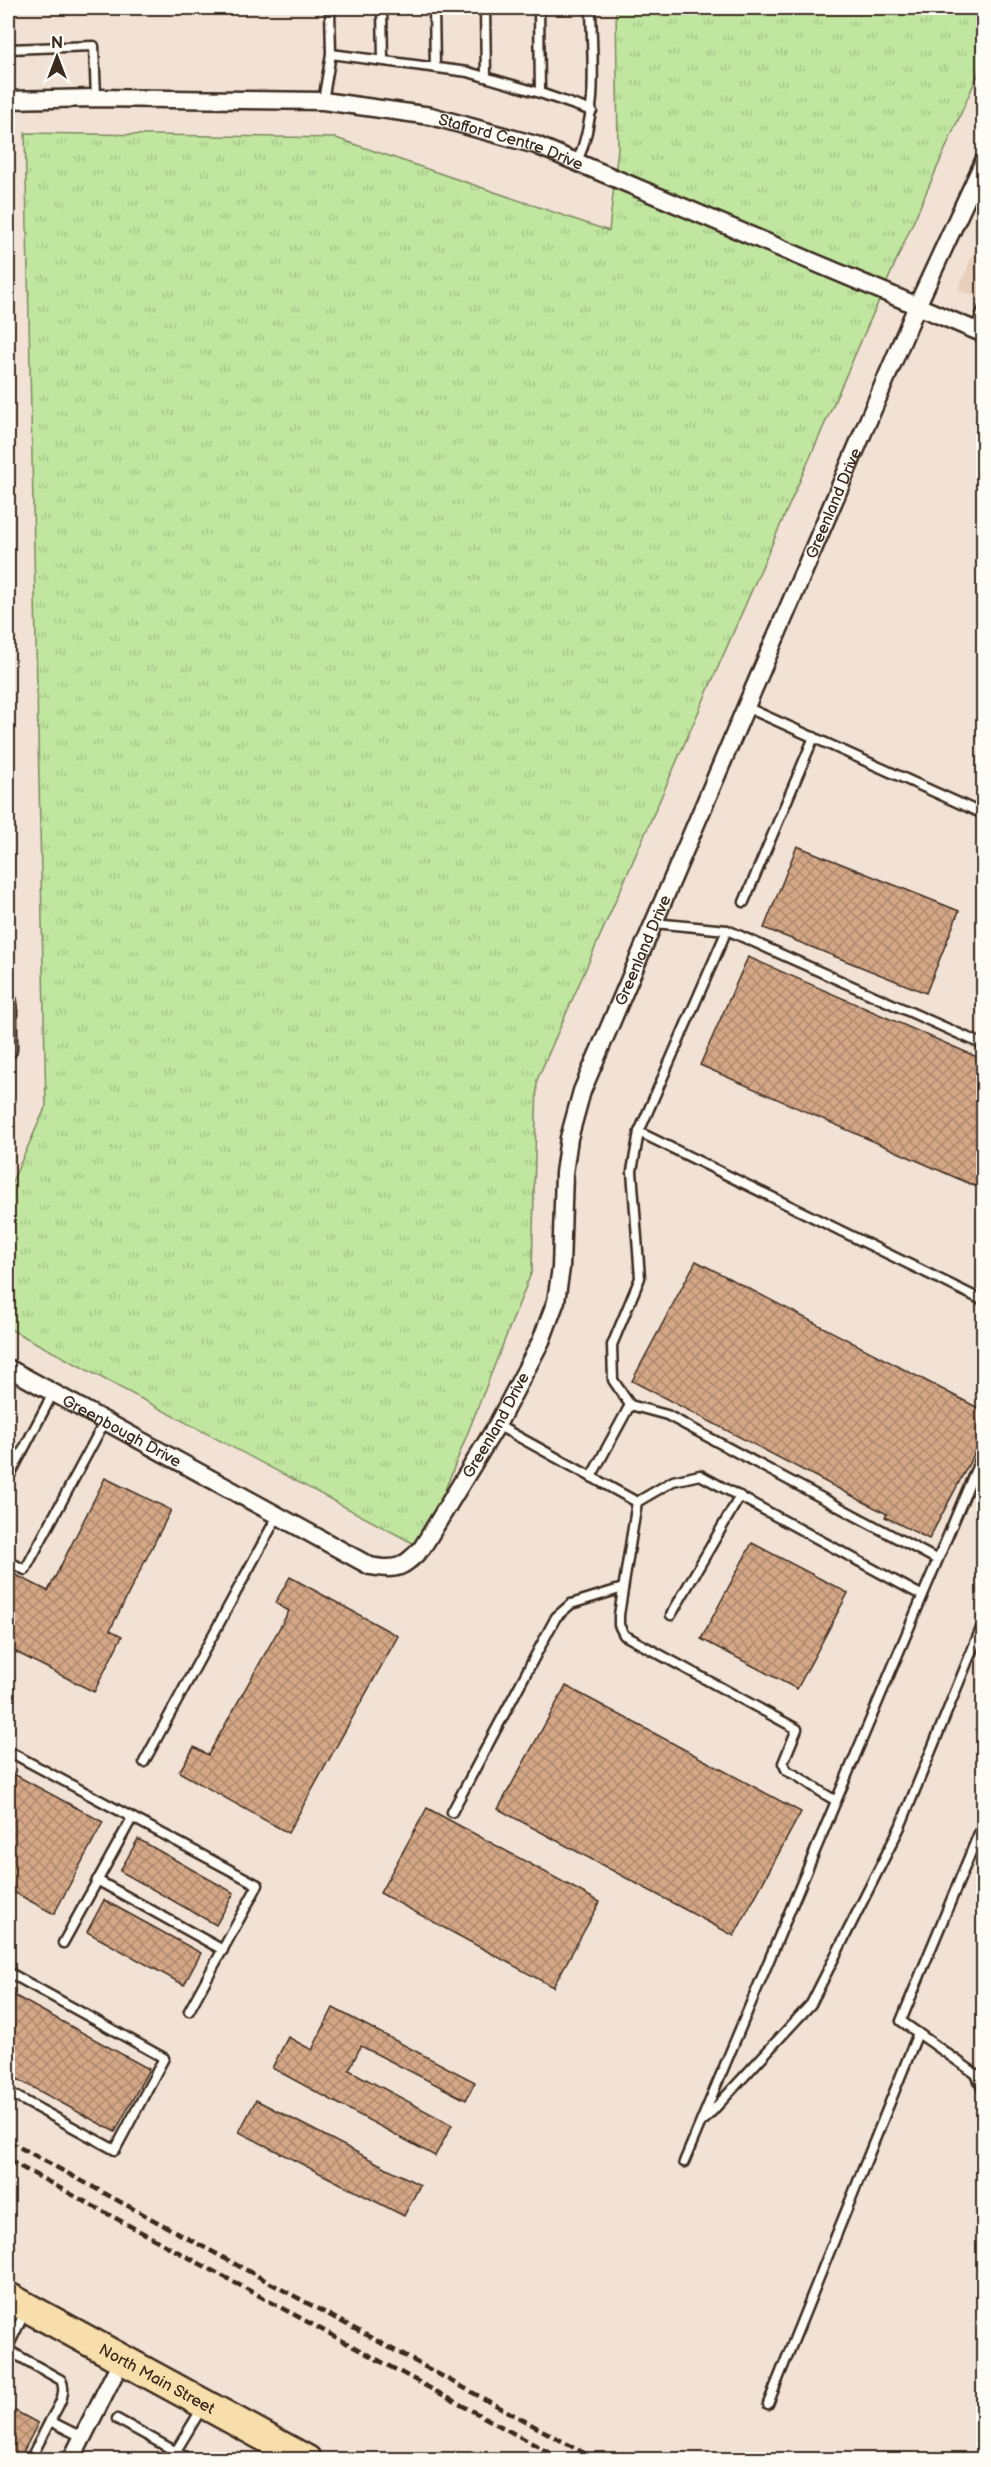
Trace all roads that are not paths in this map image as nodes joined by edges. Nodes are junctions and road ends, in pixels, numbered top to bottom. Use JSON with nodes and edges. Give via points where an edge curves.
{"nodes":[{"id":1,"x":330,"y":8,"type":"edge"},
{"id":2,"x":382,"y":8,"type":"edge"},
{"id":3,"x":434,"y":8,"type":"edge"},
{"id":4,"x":485,"y":8,"type":"edge"},
{"id":5,"x":539,"y":8,"type":"edge"},
{"id":6,"x":591,"y":8,"type":"edge"},
{"id":7,"x":8,"y":49,"type":"edge"},
{"id":8,"x":331,"y":54,"type":"junction"},
{"id":9,"x":383,"y":59,"type":"junction"},
{"id":10,"x":435,"y":67,"type":"junction"},
{"id":11,"x":486,"y":77,"type":"junction"},
{"id":12,"x":540,"y":93,"type":"junction"},
{"id":13,"x":96,"y":98,"type":"junction"},
{"id":14,"x":8,"y":99,"type":"edge"},
{"id":15,"x":323,"y":101,"type":"junction"},
{"id":16,"x":592,"y":111,"type":"junction"},
{"id":17,"x":984,"y":161,"type":"edge"},
{"id":18,"x":578,"y":162,"type":"junction"},
{"id":19,"x":917,"y":306,"type":"junction"},
{"id":20,"x":984,"y":308,"type":"edge"},
{"id":21,"x":979,"y":332,"type":"edge"},
{"id":22,"x":746,"y":707,"type":"junction"},
{"id":23,"x":814,"y":737,"type":"junction"},
{"id":24,"x":981,"y":813,"type":"dead end"},
{"id":25,"x":744,"y":902,"type":"dead end"},
{"id":26,"x":654,"y":923,"type":"junction"},
{"id":27,"x":727,"y":930,"type":"junction"},
{"id":28,"x":8,"y":1002,"type":"edge"},
{"id":29,"x":984,"y":1045,"type":"edge"},
{"id":30,"x":8,"y":1050,"type":"edge"},
{"id":31,"x":639,"y":1132,"type":"junction"},
{"id":32,"x":984,"y":1301,"type":"edge"},
{"id":33,"x":8,"y":1368,"type":"edge"},
{"id":34,"x":53,"y":1393,"type":"junction"},
{"id":35,"x":630,"y":1405,"type":"junction"},
{"id":36,"x":105,"y":1421,"type":"junction"},
{"id":37,"x":498,"y":1425,"type":"junction"},
{"id":38,"x":984,"y":1450,"type":"edge"},
{"id":39,"x":591,"y":1477,"type":"junction"},
{"id":40,"x":8,"y":1479,"type":"edge"},
{"id":41,"x":237,"y":1492,"type":"joint"},
{"id":42,"x":740,"y":1496,"type":"junction"},
{"id":43,"x":637,"y":1502,"type":"junction"},
{"id":44,"x":279,"y":1515,"type":"junction"},
{"id":45,"x":936,"y":1558,"type":"junction"},
{"id":46,"x":8,"y":1561,"type":"edge"},
{"id":47,"x":623,"y":1588,"type":"junction"},
{"id":48,"x":921,"y":1595,"type":"junction"},
{"id":49,"x":671,"y":1615,"type":"dead end"},
{"id":50,"x":984,"y":1621,"type":"edge"},
{"id":51,"x":8,"y":1751,"type":"edge"},
{"id":52,"x":144,"y":1762,"type":"dead end"},
{"id":53,"x":835,"y":1800,"type":"junction"},
{"id":54,"x":452,"y":1812,"type":"dead end"},
{"id":55,"x":132,"y":1818,"type":"junction"},
{"id":56,"x":984,"y":1821,"type":"edge"},
{"id":57,"x":98,"y":1880,"type":"junction"},
{"id":58,"x":63,"y":1943,"type":"dead end"},
{"id":59,"x":223,"y":1950,"type":"junction"},
{"id":60,"x":8,"y":1972,"type":"edge"},
{"id":61,"x":189,"y":2011,"type":"dead end"},
{"id":62,"x":918,"y":2033,"type":"junction"},
{"id":63,"x":8,"y":2092,"type":"edge"},
{"id":64,"x":984,"y":2092,"type":"edge"},
{"id":65,"x":699,"y":2125,"type":"junction"},
{"id":66,"x":684,"y":2163,"type":"dead end"},
{"id":67,"x":17,"y":2302,"type":"edge"},
{"id":68,"x":8,"y":2349,"type":"edge"},
{"id":69,"x":122,"y":2359,"type":"junction"},
{"id":70,"x":768,"y":2404,"type":"dead end"},
{"id":71,"x":205,"y":2405,"type":"junction"},
{"id":72,"x":117,"y":2419,"type":"dead end"},
{"id":73,"x":50,"y":2421,"type":"junction"},
{"id":74,"x":82,"y":2437,"type":"junction"},
{"id":75,"x":176,"y":2451,"type":"junction"},
{"id":76,"x":30,"y":2460,"type":"edge"},
{"id":77,"x":71,"y":2460,"type":"edge"},
{"id":78,"x":191,"y":2460,"type":"edge"},
{"id":79,"x":308,"y":2460,"type":"edge"}],
"edges":[{"from":1,"to":8,"type":"lane"},
{"from":2,"to":9,"type":"lane"},
{"from":3,"to":10,"type":"lane"},
{"from":4,"to":11,"type":"lane"},
{"from":5,"to":12,"type":"lane"},
{"from":6,"to":16,"type":"lane"},
{"from":7,"to":13,"type":"lane","via":[[94,46]]},
{"from":8,"to":9,"type":"lane"},
{"from":8,"to":15,"type":"lane"},
{"from":9,"to":10,"type":"lane"},
{"from":10,"to":11,"type":"lane"},
{"from":11,"to":12,"type":"lane"},
{"from":12,"to":16,"type":"lane"},
{"from":13,"to":14,"type":"street","name":"Stafford Centre Drive"},
{"from":13,"to":15,"type":"street","name":"Stafford Centre Drive"},
{"from":15,"to":18,"type":"street","name":"Stafford Centre Drive","via":[[431,116],[536,145]]},
{"from":16,"to":18,"type":"lane"},
{"from":17,"to":19,"type":"street","name":"Greenland Drive"},
{"from":18,"to":19,"type":"street","name":"Stafford Centre Drive"},
{"from":19,"to":21,"type":"street","name":"Stafford Centre Drive"},
{"from":19,"to":22,"type":"street","name":"Greenland Drive"},
{"from":20,"to":21,"type":"lane"},
{"from":22,"to":23,"type":"lane"},
{"from":22,"to":26,"type":"street","name":"Greenland Drive"},
{"from":23,"to":24,"type":"lane"},
{"from":23,"to":25,"type":"lane"},
{"from":26,"to":27,"type":"lane"},
{"from":26,"to":37,"type":"street","name":"Greenland Drive","via":[[582,1091],[564,1173],[556,1301],[541,1341]]},
{"from":27,"to":29,"type":"lane"},
{"from":27,"to":31,"type":"lane"},
{"from":28,"to":30,"type":"street"},
{"from":31,"to":32,"type":"lane"},
{"from":31,"to":35,"type":"lane","via":[[632,1171],[640,1278],[612,1345],[613,1380]]},
{"from":33,"to":34,"type":"street","name":"Greenbough Drive"},
{"from":34,"to":36,"type":"street","name":"Greenbough Drive"},
{"from":34,"to":40,"type":"lane"},
{"from":35,"to":39,"type":"lane"},
{"from":35,"to":45,"type":"lane","via":[[667,1415]]},
{"from":36,"to":41,"type":"street","name":"Greenbough Drive"},
{"from":36,"to":46,"type":"lane","via":[[25,1570]]},
{"from":37,"to":39,"type":"lane"},
{"from":37,"to":44,"type":"street","name":"Greenland Drive","via":[[422,1548],[408,1564],[391,1570],[370,1566]]},
{"from":38,"to":45,"type":"lane"},
{"from":39,"to":43,"type":"lane"},
{"from":41,"to":44,"type":"street","name":"Greenland Drive"},
{"from":42,"to":43,"type":"lane","via":[[700,1474],[673,1481]]},
{"from":42,"to":48,"type":"lane"},
{"from":42,"to":49,"type":"lane"},
{"from":43,"to":47,"type":"lane"},
{"from":44,"to":52,"type":"lane"},
{"from":45,"to":48,"type":"lane"},
{"from":47,"to":53,"type":"lane","via":[[619,1625],[624,1635],[797,1729],[783,1763],[786,1772]]},
{"from":47,"to":54,"type":"lane","via":[[571,1605],[556,1617]]},
{"from":48,"to":53,"type":"lane"},
{"from":50,"to":65,"type":"lane","via":[[900,1827],[811,2004]]},
{"from":51,"to":55,"type":"lane"},
{"from":53,"to":65,"type":"lane"},
{"from":55,"to":57,"type":"lane"},
{"from":55,"to":59,"type":"lane","via":[[258,1885]]},
{"from":56,"to":62,"type":"lane","via":[[901,2021]]},
{"from":57,"to":58,"type":"lane"},
{"from":57,"to":59,"type":"lane"},
{"from":59,"to":61,"type":"lane"},
{"from":60,"to":63,"type":"lane","via":[[164,2058],[115,2150]]},
{"from":62,"to":64,"type":"lane","via":[[976,2074]]},
{"from":62,"to":70,"type":"lane"},
{"from":65,"to":66,"type":"lane"},
{"from":67,"to":68,"type":"lane"},
{"from":67,"to":69,"type":"highway","name":"North Main Street"},
{"from":68,"to":73,"type":"lane","via":[[61,2380],[64,2393]]},
{"from":69,"to":71,"type":"highway","name":"North Main Street"},
{"from":69,"to":74,"type":"street"},
{"from":71,"to":75,"type":"lane"},
{"from":71,"to":79,"type":"highway","name":"North Main Street"},
{"from":72,"to":75,"type":"lane"},
{"from":73,"to":74,"type":"lane"},
{"from":73,"to":76,"type":"lane"},
{"from":74,"to":77,"type":"street"},
{"from":75,"to":78,"type":"lane"}]}
